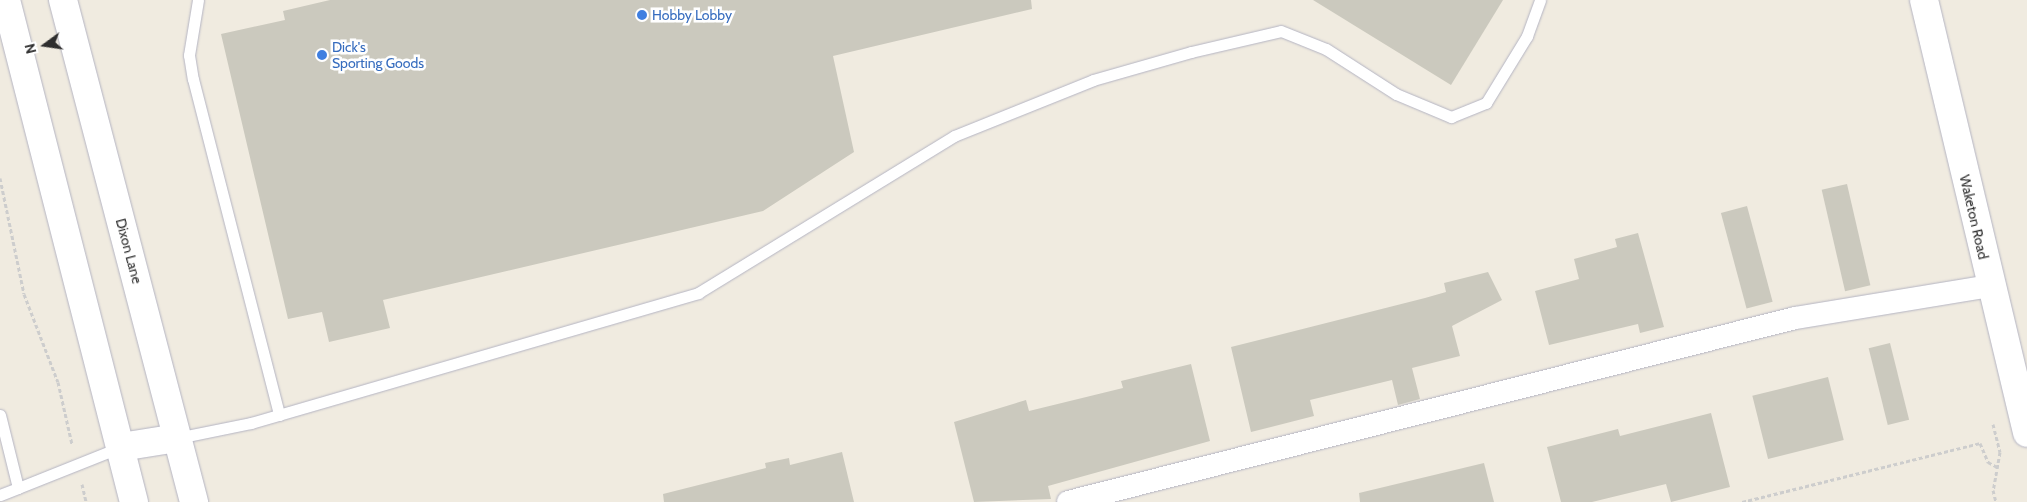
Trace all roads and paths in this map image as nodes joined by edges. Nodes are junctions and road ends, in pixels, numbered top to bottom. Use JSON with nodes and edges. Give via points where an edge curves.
{"nodes":[{"id":1,"x":6,"y":0,"type":"edge"},
{"id":2,"x":63,"y":0,"type":"edge"},
{"id":3,"x":198,"y":0,"type":"edge"},
{"id":4,"x":1540,"y":0,"type":"edge"},
{"id":5,"x":1924,"y":0,"type":"edge"},
{"id":6,"x":0,"y":178,"type":"edge"},
{"id":7,"x":1990,"y":286,"type":"junction"},
{"id":8,"x":0,"y":415,"type":"edge"},
{"id":9,"x":279,"y":415,"type":"junction"},
{"id":10,"x":2027,"y":433,"type":"edge"},
{"id":11,"x":177,"y":438,"type":"junction"},
{"id":12,"x":121,"y":447,"type":"junction"},
{"id":13,"x":76,"y":462,"type":"junction"},
{"id":14,"x":1999,"y":468,"type":"dead end"},
{"id":15,"x":18,"y":488,"type":"junction"},
{"id":16,"x":1993,"y":490,"type":"dead end"},
{"id":17,"x":0,"y":495,"type":"edge"},
{"id":18,"x":86,"y":502,"type":"edge"},
{"id":19,"x":134,"y":502,"type":"edge"},
{"id":20,"x":194,"y":502,"type":"edge"},
{"id":21,"x":1068,"y":502,"type":"edge"},
{"id":22,"x":1742,"y":502,"type":"edge"},
{"id":23,"x":1996,"y":502,"type":"edge"}],
"edges":[{"from":1,"to":12,"type":"street"},
{"from":2,"to":11,"type":"street","name":"Dixon Lane"},
{"from":3,"to":9,"type":"lane","via":[[189,55],[193,79]]},
{"from":4,"to":9,"type":"lane","via":[[1527,36],[1486,103],[1451,117],[1396,94],[1326,49],[1281,31],[1191,52],[1093,80],[954,136],[698,293]]},
{"from":5,"to":7,"type":"street","name":"Waketon Road"},
{"from":6,"to":13,"type":"path","via":[[24,294],[58,382]]},
{"from":7,"to":10,"type":"street","name":"Waketon Road"},
{"from":7,"to":21,"type":"street","via":[[1795,318]]},
{"from":8,"to":15,"type":"lane"},
{"from":9,"to":11,"type":"lane"},
{"from":11,"to":12,"type":"street"},
{"from":11,"to":20,"type":"street","name":"Dixon Lane"},
{"from":12,"to":13,"type":"lane"},
{"from":12,"to":19,"type":"street"},
{"from":13,"to":15,"type":"lane"},
{"from":13,"to":18,"type":"path"},
{"from":14,"to":22,"type":"path","via":[[1988,462],[1980,443]]},
{"from":15,"to":17,"type":"lane"},
{"from":16,"to":23,"type":"path"}]}
